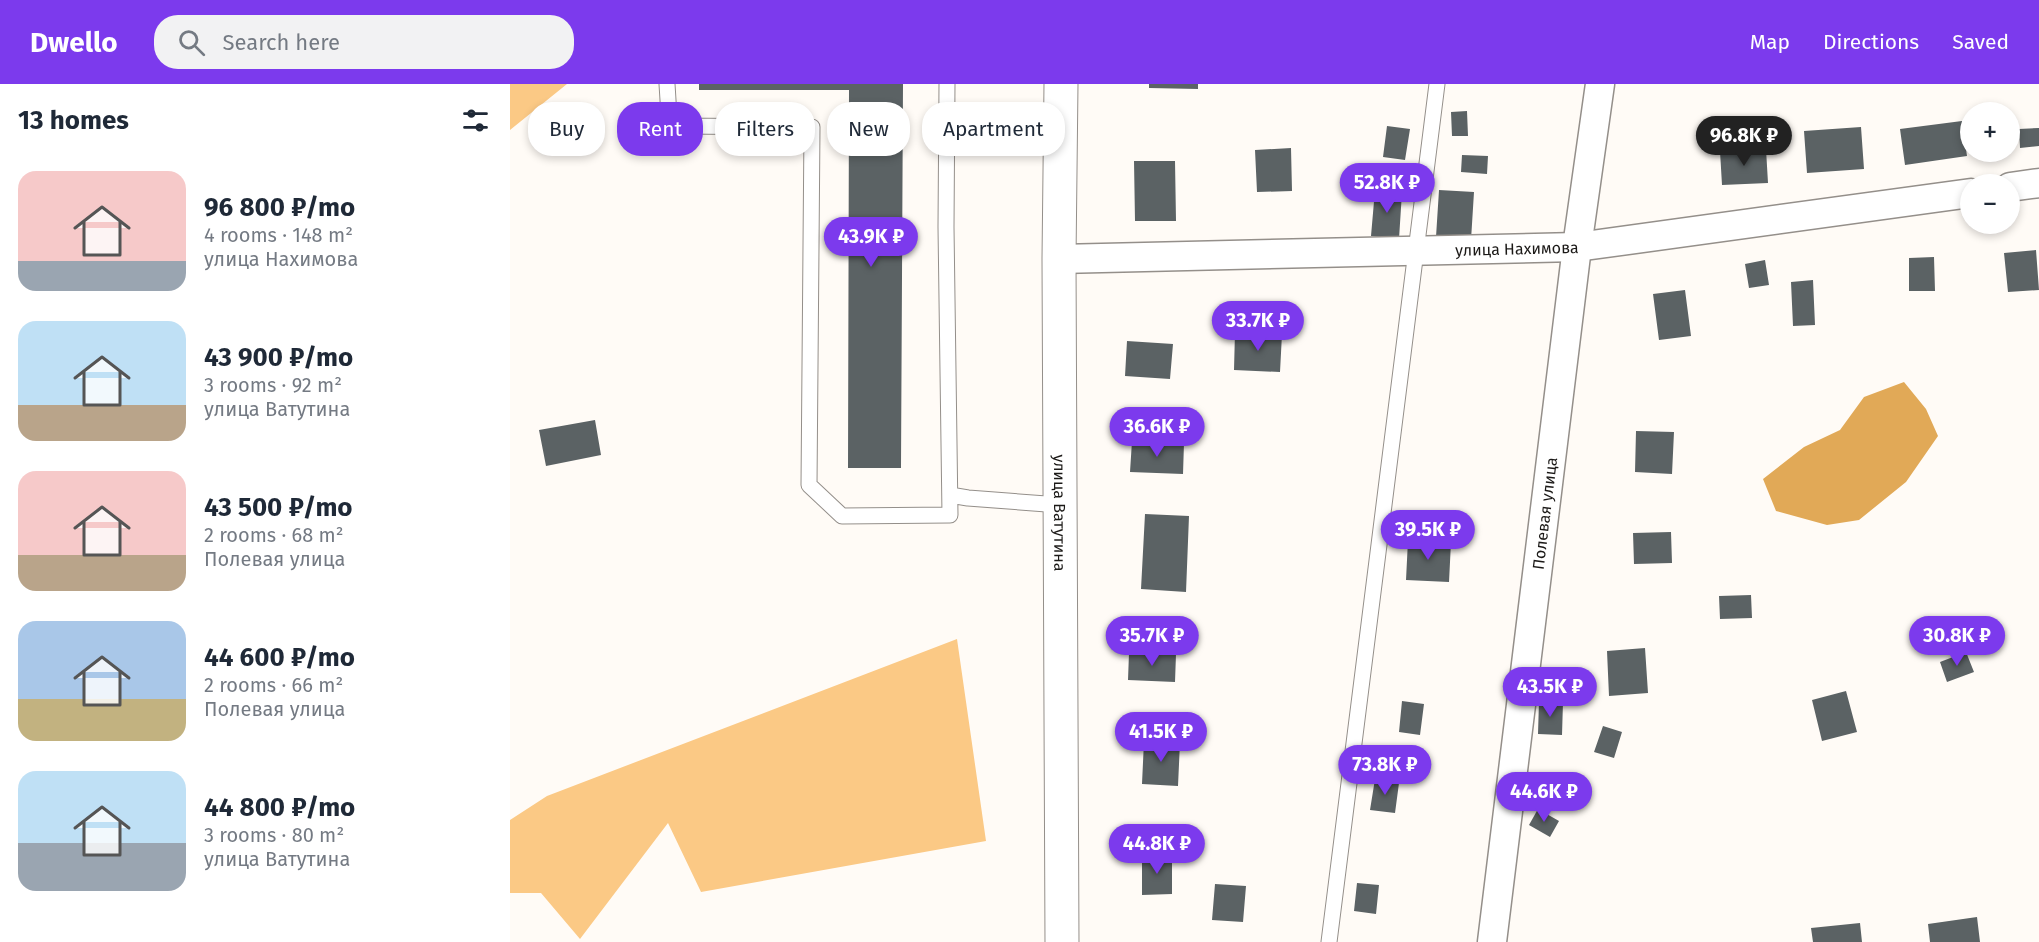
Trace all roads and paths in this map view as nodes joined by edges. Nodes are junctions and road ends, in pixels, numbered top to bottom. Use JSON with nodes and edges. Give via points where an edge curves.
{"nodes":[{"id":1,"x":667,"y":84,"type":"edge"},
{"id":2,"x":947,"y":84,"type":"edge"},
{"id":3,"x":1061,"y":84,"type":"edge"},
{"id":4,"x":1437,"y":84,"type":"edge"},
{"id":5,"x":1600,"y":84,"type":"edge"},
{"id":6,"x":2039,"y":183,"type":"edge"},
{"id":7,"x":2020,"y":186,"type":"edge"},
{"id":8,"x":1960,"y":195,"type":"edge"},
{"id":9,"x":1577,"y":247,"type":"junction"},
{"id":10,"x":1414,"y":252,"type":"junction"},
{"id":11,"x":1059,"y":259,"type":"junction"},
{"id":12,"x":950,"y":495,"type":"junction"},
{"id":13,"x":1060,"y":505,"type":"junction"},
{"id":14,"x":1062,"y":942,"type":"edge"},
{"id":15,"x":1329,"y":942,"type":"edge"},
{"id":16,"x":1492,"y":942,"type":"edge"}],
"edges":[{"from":1,"to":12,"type":"lane","via":[[669,116],[680,126],[812,127],[809,485],[842,516],[950,515]]},
{"from":2,"to":12,"type":"lane"},
{"from":3,"to":11,"type":"street","name":"улица Ватутина"},
{"from":4,"to":10,"type":"lane"},
{"from":5,"to":9,"type":"street","name":"Полевая улица"},
{"from":6,"to":7,"type":"street"},
{"from":8,"to":9,"type":"street","name":"улица Нахимова"},
{"from":9,"to":10,"type":"street","name":"улица Нахимова"},
{"from":9,"to":16,"type":"street","name":"Полевая улица"},
{"from":10,"to":11,"type":"street","name":"улица Нахимова"},
{"from":10,"to":15,"type":"lane"},
{"from":11,"to":13,"type":"street","name":"улица Ватутина"},
{"from":12,"to":13,"type":"lane"},
{"from":13,"to":14,"type":"street","name":"улица Ватутина"}]}
